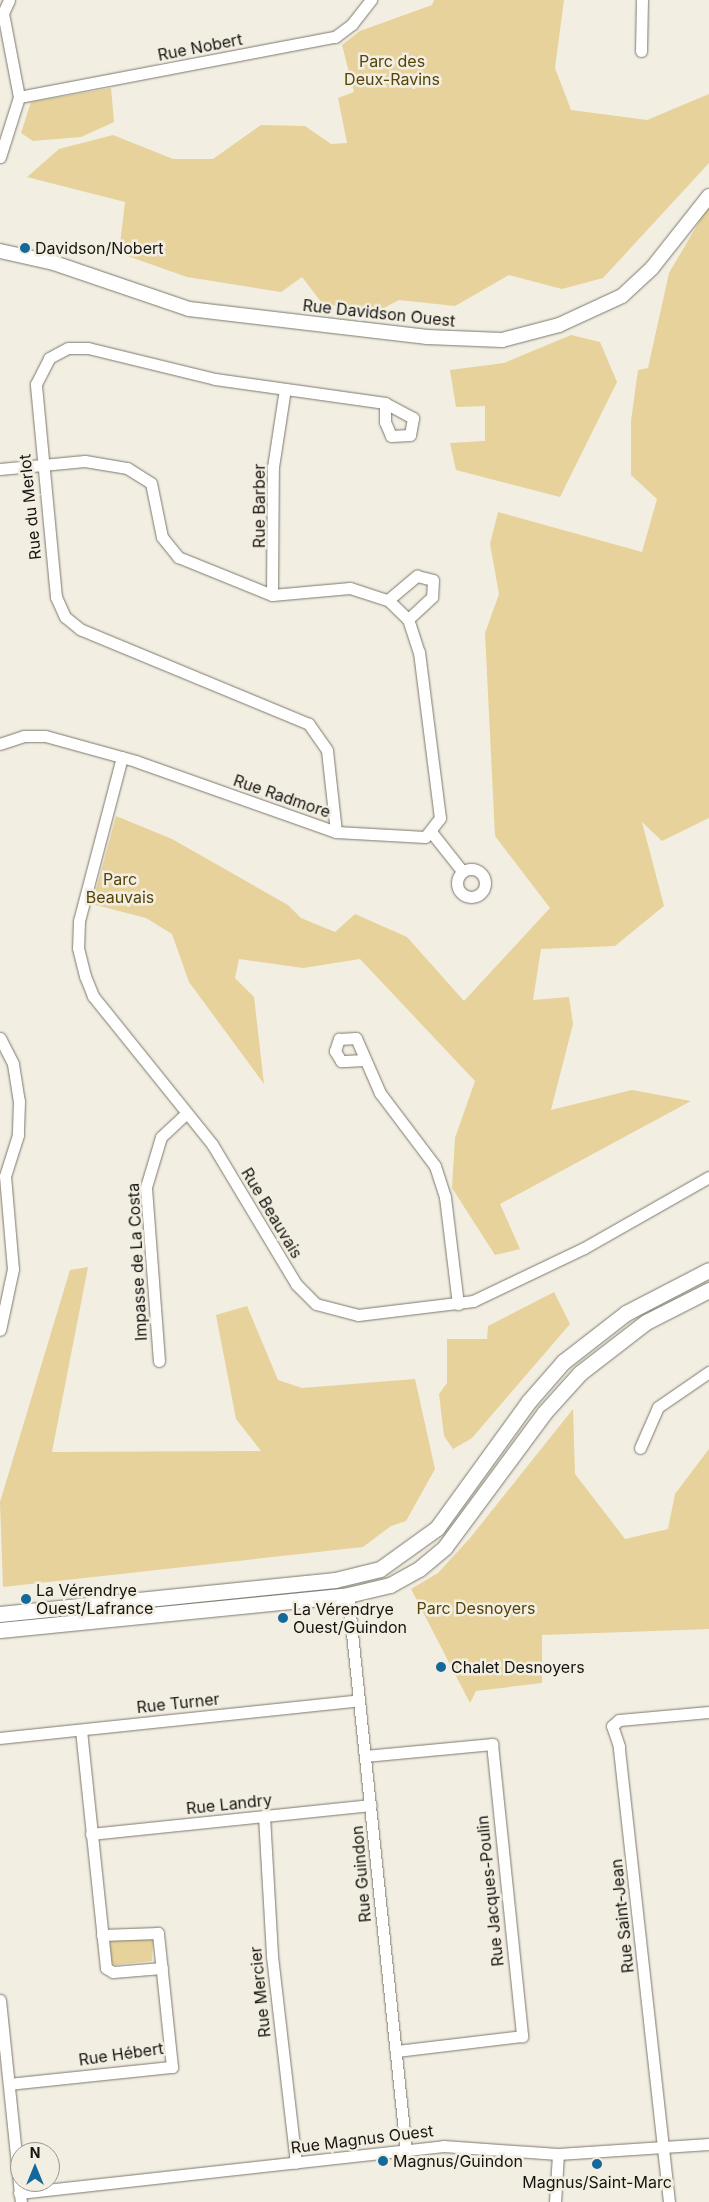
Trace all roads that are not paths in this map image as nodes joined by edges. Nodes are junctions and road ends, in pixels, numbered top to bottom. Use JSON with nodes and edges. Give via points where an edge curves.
{"nodes":[{"id":1,"x":9,"y":0,"type":"edge"},
{"id":2,"x":371,"y":0,"type":"edge"},
{"id":3,"x":642,"y":0,"type":"edge"},
{"id":4,"x":641,"y":50,"type":"dead end"},
{"id":5,"x":19,"y":97,"type":"junction"},
{"id":6,"x":0,"y":157,"type":"edge"},
{"id":7,"x":709,"y":196,"type":"edge"},
{"id":8,"x":0,"y":251,"type":"edge"},
{"id":9,"x":285,"y":389,"type":"junction"},
{"id":10,"x":385,"y":403,"type":"dead end"},
{"id":11,"x":42,"y":464,"type":"junction"},
{"id":12,"x":0,"y":468,"type":"edge"},
{"id":13,"x":272,"y":594,"type":"junction"},
{"id":14,"x":388,"y":600,"type":"junction"},
{"id":15,"x":408,"y":619,"type":"junction"},
{"id":16,"x":0,"y":744,"type":"edge"},
{"id":17,"x":122,"y":757,"type":"junction"},
{"id":18,"x":336,"y":832,"type":"junction"},
{"id":19,"x":432,"y":833,"type":"junction"},
{"id":20,"x":462,"y":871,"type":"dead end"},
{"id":21,"x":0,"y":1038,"type":"edge"},
{"id":22,"x":363,"y":1060,"type":"dead end"},
{"id":23,"x":186,"y":1114,"type":"junction"},
{"id":24,"x":709,"y":1178,"type":"edge"},
{"id":25,"x":709,"y":1270,"type":"edge"},
{"id":26,"x":709,"y":1290,"type":"edge"},
{"id":27,"x":458,"y":1304,"type":"junction"},
{"id":28,"x":0,"y":1330,"type":"edge"},
{"id":29,"x":159,"y":1361,"type":"dead end"},
{"id":30,"x":709,"y":1372,"type":"edge"},
{"id":31,"x":640,"y":1448,"type":"dead end"},
{"id":32,"x":348,"y":1595,"type":"junction"},
{"id":33,"x":0,"y":1614,"type":"edge"},
{"id":34,"x":0,"y":1630,"type":"edge"},
{"id":35,"x":359,"y":1700,"type":"junction"},
{"id":36,"x":709,"y":1712,"type":"edge"},
{"id":37,"x":81,"y":1730,"type":"junction"},
{"id":38,"x":0,"y":1738,"type":"edge"},
{"id":39,"x":365,"y":1756,"type":"junction"},
{"id":40,"x":370,"y":1805,"type":"junction"},
{"id":41,"x":264,"y":1816,"type":"junction"},
{"id":42,"x":91,"y":1834,"type":"junction"},
{"id":43,"x":102,"y":1934,"type":"junction"},
{"id":44,"x":162,"y":1968,"type":"junction"},
{"id":45,"x":0,"y":2000,"type":"edge"},
{"id":46,"x":396,"y":2051,"type":"junction"},
{"id":47,"x":9,"y":2084,"type":"junction"},
{"id":48,"x":709,"y":2144,"type":"edge"},
{"id":49,"x":664,"y":2149,"type":"junction"},
{"id":50,"x":406,"y":2151,"type":"junction"},
{"id":51,"x":558,"y":2154,"type":"junction"},
{"id":52,"x":296,"y":2164,"type":"junction"},
{"id":53,"x":20,"y":2197,"type":"edge"},
{"id":54,"x":555,"y":2202,"type":"edge"},
{"id":55,"x":669,"y":2202,"type":"edge"}],
"edges":[{"from":1,"to":5,"type":"street","via":[[3,12]]},
{"from":2,"to":5,"type":"street","name":"Rue Nobert","via":[[352,24],[335,37]]},
{"from":3,"to":4,"type":"street"},
{"from":5,"to":6,"type":"street"},
{"from":7,"to":8,"type":"street","name":"Rue Davidson Ouest","via":[[652,268],[622,296],[560,325],[502,340],[427,337],[189,309],[46,261]]},
{"from":9,"to":10,"type":"street","name":"Rue du Merlot"},
{"from":9,"to":11,"type":"street","name":"Rue du Merlot","via":[[215,379],[88,348],[68,348],[49,358],[37,374]]},
{"from":9,"to":13,"type":"street","name":"Rue Barber","via":[[273,467]]},
{"from":11,"to":12,"type":"street"},
{"from":11,"to":13,"type":"street","via":[[100,461],[137,471],[154,490],[162,537],[171,551]]},
{"from":11,"to":18,"type":"street","name":"Rue du Merlot","via":[[56,597],[65,617],[80,629],[309,724],[327,750]]},
{"from":13,"to":14,"type":"street","via":[[350,588]]},
{"from":14,"to":15,"type":"street"},
{"from":14,"to":15,"type":"street","via":[[417,576],[433,580],[432,597]]},
{"from":15,"to":19,"type":"street","via":[[422,664],[440,811]]},
{"from":16,"to":17,"type":"street","name":"Rue Radmore","via":[[34,734]]},
{"from":17,"to":18,"type":"street","name":"Rue Radmore"},
{"from":17,"to":23,"type":"street","name":"Rue Beauvais","via":[[82,906],[78,948],[93,996]]},
{"from":18,"to":19,"type":"street","name":"Rue Radmore","via":[[416,838]]},
{"from":19,"to":20,"type":"street"},
{"from":21,"to":28,"type":"street","via":[[13,1064],[19,1101],[18,1135],[5,1176],[13,1269]]},
{"from":22,"to":27,"type":"street","via":[[389,1106],[429,1153],[441,1179]]},
{"from":23,"to":27,"type":"street","name":"Rue Beauvais","via":[[212,1144],[296,1284],[316,1304],[358,1315]]},
{"from":23,"to":29,"type":"street","name":"Impasse de La Costa","via":[[161,1138],[146,1187]]},
{"from":24,"to":27,"type":"street","name":"Rue Beauvais","via":[[532,1275]]},
{"from":25,"to":33,"type":"main road","via":[[626,1313],[563,1362],[529,1401],[437,1528],[380,1569],[335,1580]]},
{"from":26,"to":32,"type":"main road","via":[[646,1322],[580,1373],[544,1413],[458,1532],[428,1562],[390,1585]]},
{"from":30,"to":31,"type":"street","via":[[658,1408]]},
{"from":32,"to":34,"type":"main road"},
{"from":32,"to":35,"type":"street","name":"Rue Guindon"},
{"from":35,"to":37,"type":"street","name":"Rue Turner"},
{"from":35,"to":39,"type":"street","name":"Rue Guindon"},
{"from":36,"to":49,"type":"street","name":"Rue Saint-Jean","via":[[619,1720],[612,1726],[619,1746]]},
{"from":37,"to":38,"type":"street","name":"Rue Turner"},
{"from":37,"to":42,"type":"street"},
{"from":39,"to":40,"type":"street","name":"Rue Guindon"},
{"from":39,"to":46,"type":"street","name":"Rue Jacques-Poulin","via":[[492,1744],[522,2036]]},
{"from":40,"to":41,"type":"street","name":"Rue Landry"},
{"from":40,"to":46,"type":"street","name":"Rue Guindon"},
{"from":41,"to":42,"type":"street","name":"Rue Landry"},
{"from":41,"to":52,"type":"street","name":"Rue Mercier","via":[[272,1956]]},
{"from":42,"to":43,"type":"street"},
{"from":43,"to":44,"type":"street","via":[[109,1971]]},
{"from":43,"to":44,"type":"street","name":"Rue Hébert","via":[[154,1930],[160,1936]]},
{"from":44,"to":47,"type":"street","name":"Rue Hébert","via":[[172,2067]]},
{"from":45,"to":47,"type":"street"},
{"from":46,"to":50,"type":"street","name":"Rue Guindon"},
{"from":47,"to":53,"type":"street"},
{"from":48,"to":49,"type":"street","name":"Rue Magnus Ouest"},
{"from":49,"to":51,"type":"street","name":"Rue Magnus Ouest"},
{"from":49,"to":55,"type":"street","name":"Rue Saint-Jean"},
{"from":50,"to":51,"type":"street","name":"Rue Magnus Ouest","via":[[453,2145]]},
{"from":50,"to":52,"type":"street","name":"Rue Magnus Ouest"},
{"from":51,"to":54,"type":"street"},
{"from":52,"to":53,"type":"street","name":"Rue Magnus Ouest"}]}
